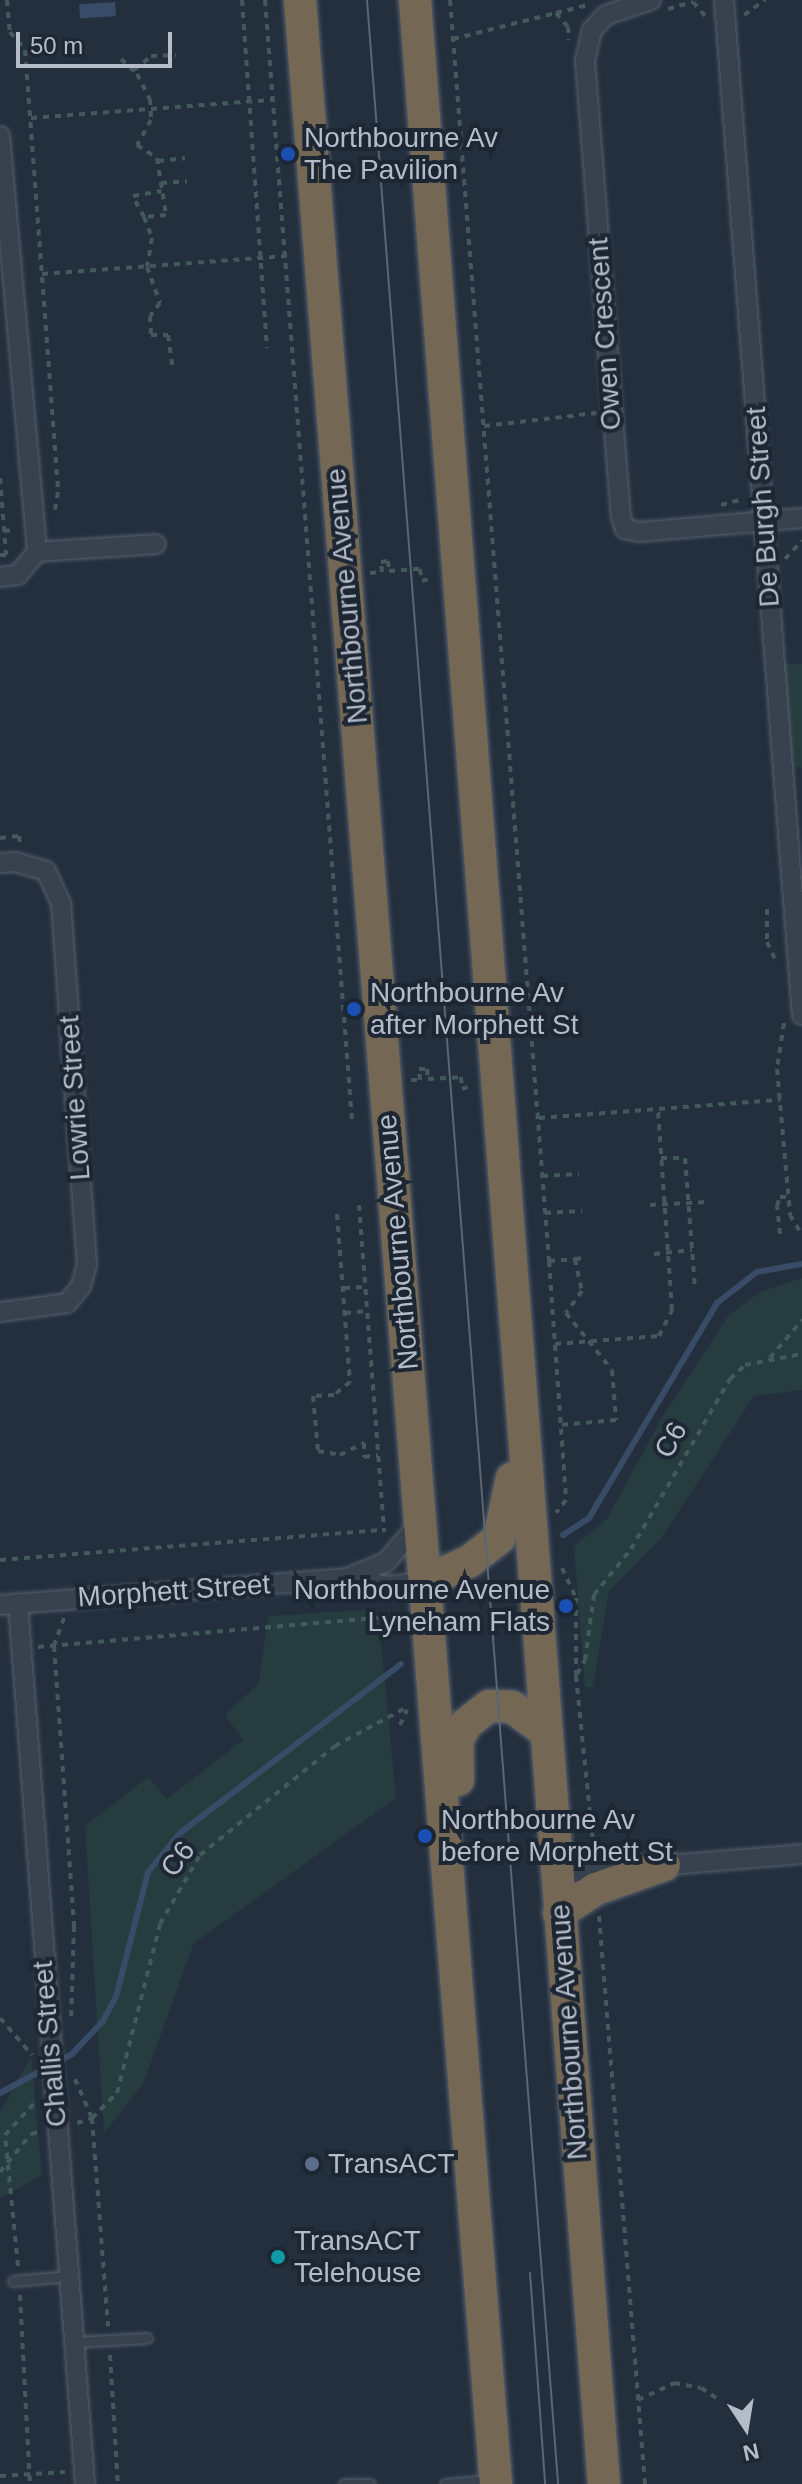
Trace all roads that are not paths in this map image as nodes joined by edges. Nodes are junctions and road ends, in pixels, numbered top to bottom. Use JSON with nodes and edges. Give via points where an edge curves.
{"nodes":[{"id":1,"x":300,"y":0,"type":"edge"},
{"id":2,"x":415,"y":0,"type":"edge"},
{"id":3,"x":724,"y":0,"type":"edge"},
{"id":4,"x":652,"y":6,"type":"edge"},
{"id":5,"x":0,"y":136,"type":"edge"},
{"id":6,"x":7,"y":291,"type":"edge"},
{"id":7,"x":802,"y":518,"type":"edge"},
{"id":8,"x":764,"y":523,"type":"junction"},
{"id":9,"x":156,"y":544,"type":"dead end"},
{"id":10,"x":37,"y":552,"type":"junction"},
{"id":11,"x":0,"y":577,"type":"edge"},
{"id":12,"x":0,"y":863,"type":"edge"},
{"id":13,"x":802,"y":1015,"type":"edge"},
{"id":14,"x":0,"y":1312,"type":"edge"},
{"id":15,"x":524,"y":1453,"type":"junction"},
{"id":16,"x":420,"y":1522,"type":"junction"},
{"id":17,"x":347,"y":1578,"type":"junction"},
{"id":18,"x":425,"y":1582,"type":"junction"},
{"id":19,"x":9,"y":1604,"type":"edge"},
{"id":20,"x":545,"y":1731,"type":"junction"},
{"id":21,"x":802,"y":1854,"type":"edge"},
{"id":22,"x":664,"y":1865,"type":"junction"},
{"id":23,"x":557,"y":1874,"type":"junction"},
{"id":24,"x":559,"y":1913,"type":"junction"},
{"id":25,"x":456,"y":1983,"type":"junction"},
{"id":26,"x":69,"y":2276,"type":"junction"},
{"id":27,"x":16,"y":2280,"type":"road end"},
{"id":28,"x":147,"y":2338,"type":"dead end"},
{"id":29,"x":74,"y":2342,"type":"junction"},
{"id":30,"x":495,"y":2482,"type":"edge"},
{"id":31,"x":85,"y":2484,"type":"edge"},
{"id":32,"x":344,"y":2484,"type":"edge"},
{"id":33,"x":370,"y":2484,"type":"edge"},
{"id":34,"x":445,"y":2484,"type":"edge"},
{"id":35,"x":604,"y":2484,"type":"edge"}],
"edges":[{"from":1,"to":16,"type":"highway","name":"Northbourne Avenue"},
{"from":2,"to":15,"type":"highway","name":"Northbourne Avenue"},
{"from":3,"to":8,"type":"street","name":"De Burgh Street"},
{"from":4,"to":8,"type":"street","name":"Owen Crescent","via":[[606,15],[592,30],[585,61],[621,517],[625,529],[639,532]]},
{"from":5,"to":6,"type":"street"},
{"from":6,"to":10,"type":"street"},
{"from":7,"to":8,"type":"street","name":"Owen Crescent"},
{"from":8,"to":13,"type":"street","name":"De Burgh Street"},
{"from":9,"to":10,"type":"street"},
{"from":10,"to":11,"type":"street","via":[[18,575]]},
{"from":12,"to":14,"type":"street","name":"Lowrie Street","via":[[46,871],[61,903],[87,1264],[81,1286],[67,1303]]},
{"from":15,"to":18,"type":"highway","via":[[512,1476],[499,1538],[470,1561]]},
{"from":15,"to":20,"type":"highway","name":"Northbourne Avenue"},
{"from":16,"to":17,"type":"street","name":"Morphett Street","via":[[386,1562]]},
{"from":16,"to":18,"type":"highway","name":"Northbourne Avenue"},
{"from":17,"to":18,"type":"street","name":"Morphett Street","via":[[388,1586]]},
{"from":17,"to":19,"type":"street","name":"Morphett Street"},
{"from":18,"to":25,"type":"highway","name":"Northbourne Avenue"},
{"from":19,"to":26,"type":"street","name":"Challis Street","via":[[21,1648]]},
{"from":20,"to":23,"type":"highway","name":"Northbourne Avenue"},
{"from":20,"to":25,"type":"highway","via":[[512,1707],[489,1706],[466,1724],[457,1741]]},
{"from":21,"to":22,"type":"street"},
{"from":22,"to":23,"type":"street"},
{"from":22,"to":24,"type":"highway","via":[[596,1889]]},
{"from":23,"to":24,"type":"highway","name":"Northbourne Avenue"},
{"from":24,"to":35,"type":"highway","name":"Northbourne Avenue"},
{"from":25,"to":30,"type":"highway","name":"Northbourne Avenue"},
{"from":26,"to":27,"type":"lane"},
{"from":26,"to":29,"type":"street","name":"Challis Street"},
{"from":28,"to":29,"type":"lane"},
{"from":29,"to":31,"type":"street","name":"Challis Street"},
{"from":30,"to":34,"type":"lane"},
{"from":32,"to":33,"type":"lane"}]}
